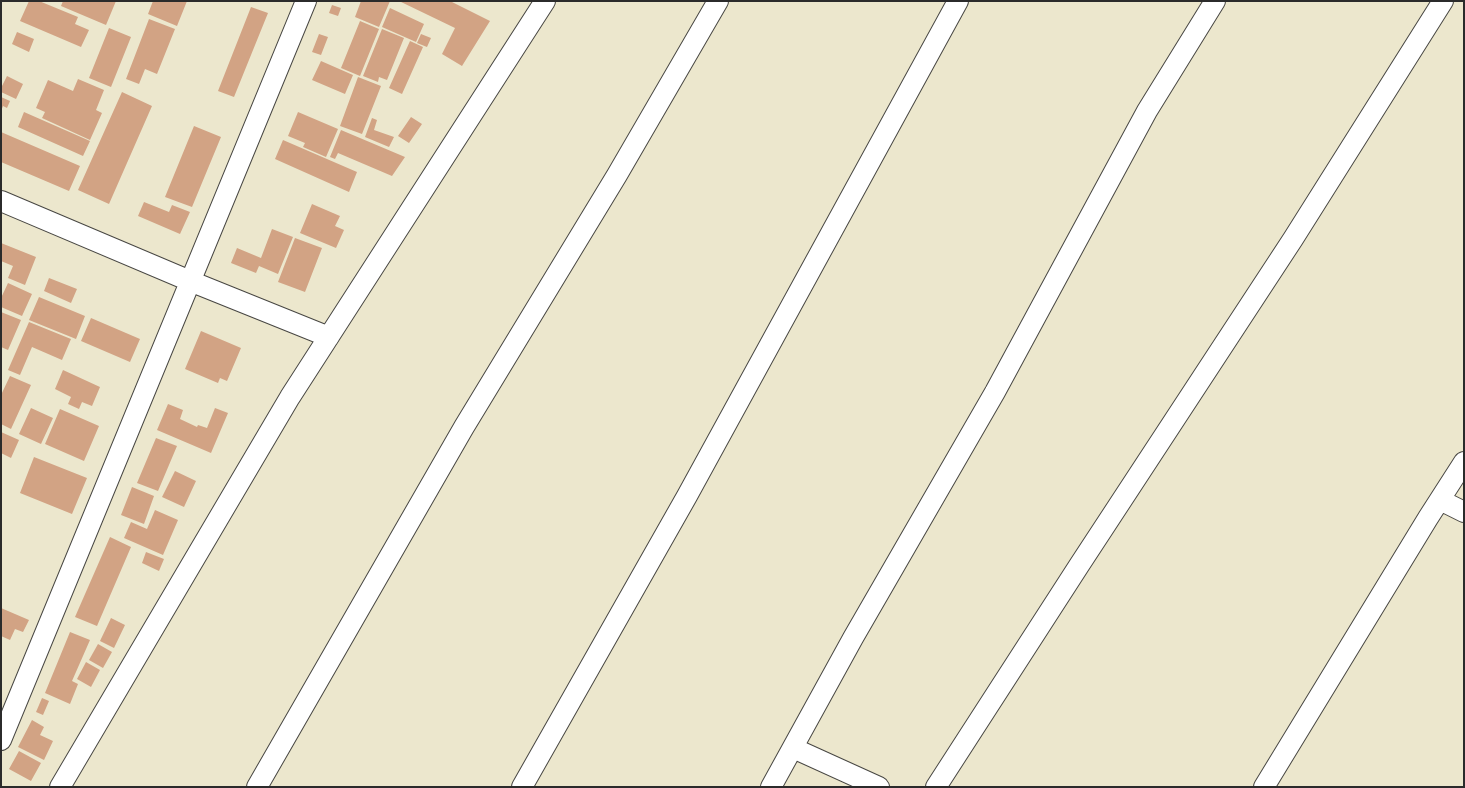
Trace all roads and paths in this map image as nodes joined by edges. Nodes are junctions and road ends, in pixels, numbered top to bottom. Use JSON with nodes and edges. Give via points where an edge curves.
{"nodes":[{"id":1,"x":306,"y":1,"type":"edge"},
{"id":2,"x":545,"y":1,"type":"edge"},
{"id":3,"x":718,"y":1,"type":"edge"},
{"id":4,"x":958,"y":1,"type":"edge"},
{"id":5,"x":1215,"y":1,"type":"edge"},
{"id":6,"x":1443,"y":1,"type":"edge"},
{"id":7,"x":1,"y":201,"type":"edge"},
{"id":8,"x":190,"y":280,"type":"junction"},
{"id":9,"x":329,"y":337,"type":"junction"},
{"id":10,"x":1464,"y":462,"type":"edge"},
{"id":11,"x":1440,"y":500,"type":"junction"},
{"id":12,"x":1464,"y":512,"type":"edge"},
{"id":13,"x":1,"y":740,"type":"edge"},
{"id":14,"x":792,"y":748,"type":"junction"},
{"id":15,"x":60,"y":787,"type":"edge"},
{"id":16,"x":257,"y":787,"type":"edge"},
{"id":17,"x":522,"y":787,"type":"edge"},
{"id":18,"x":771,"y":787,"type":"edge"},
{"id":19,"x":880,"y":787,"type":"edge"},
{"id":20,"x":936,"y":787,"type":"edge"},
{"id":21,"x":1264,"y":787,"type":"edge"}],
"edges":[{"from":1,"to":8,"type":"street"},
{"from":2,"to":9,"type":"street"},
{"from":3,"to":16,"type":"street","via":[[617,175],[464,427]]},
{"from":4,"to":17,"type":"street","via":[[687,496]]},
{"from":5,"to":14,"type":"street","via":[[1147,111],[995,392]]},
{"from":6,"to":20,"type":"street","via":[[1293,239]]},
{"from":7,"to":8,"type":"street"},
{"from":8,"to":9,"type":"street"},
{"from":8,"to":13,"type":"street"},
{"from":9,"to":15,"type":"street","via":[[290,397]]},
{"from":10,"to":11,"type":"street"},
{"from":11,"to":12,"type":"street"},
{"from":11,"to":21,"type":"street"},
{"from":14,"to":18,"type":"street"},
{"from":14,"to":19,"type":"street"}]}
